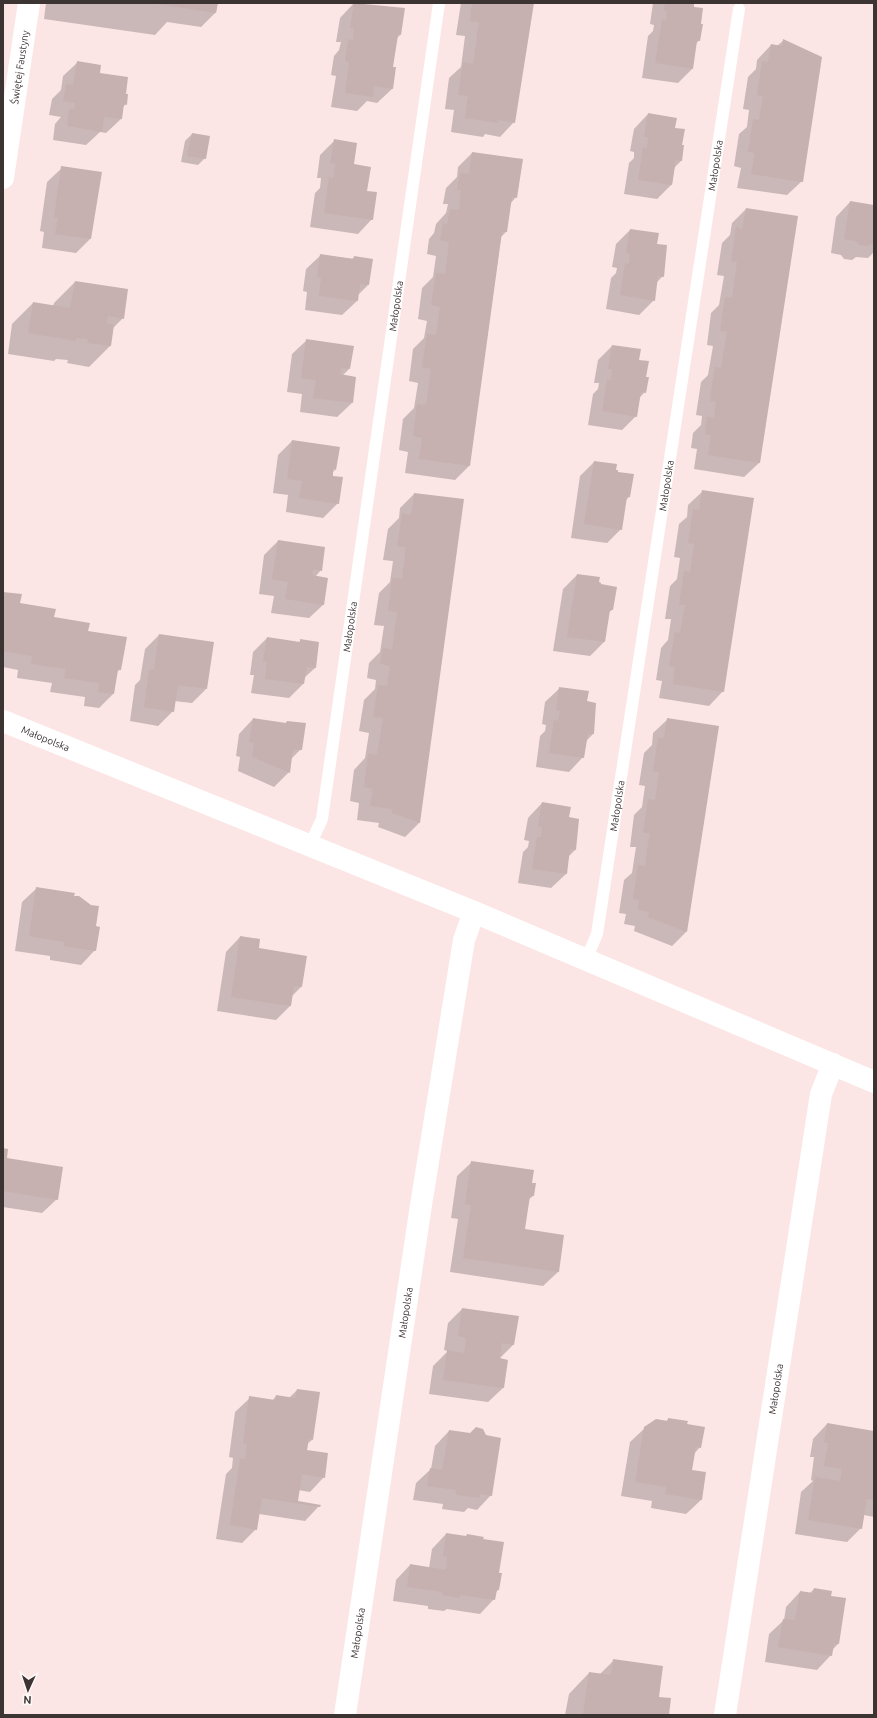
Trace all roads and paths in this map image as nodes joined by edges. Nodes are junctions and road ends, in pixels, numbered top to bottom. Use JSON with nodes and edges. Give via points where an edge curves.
{"nodes":[{"id":1,"x":29,"y":3,"type":"edge"},
{"id":2,"x":439,"y":3,"type":"edge"},
{"id":3,"x":739,"y":9,"type":"dead end"},
{"id":4,"x":3,"y":178,"type":"edge"},
{"id":5,"x":3,"y":721,"type":"edge"},
{"id":6,"x":310,"y":845,"type":"junction"},
{"id":7,"x":474,"y":912,"type":"junction"},
{"id":8,"x":586,"y":960,"type":"junction"},
{"id":9,"x":833,"y":1064,"type":"junction"},
{"id":10,"x":874,"y":1082,"type":"edge"},
{"id":11,"x":345,"y":1715,"type":"edge"},
{"id":12,"x":725,"y":1715,"type":"edge"}],
"edges":[{"from":1,"to":4,"type":"street","name":"Świętej Faustyny"},
{"from":2,"to":6,"type":"lane","name":"Małopolska","via":[[322,819]]},
{"from":3,"to":8,"type":"lane","name":"Małopolska","via":[[597,934]]},
{"from":5,"to":6,"type":"street","name":"Małopolska"},
{"from":6,"to":7,"type":"street","name":"Małopolska"},
{"from":7,"to":8,"type":"street","name":"Małopolska"},
{"from":7,"to":11,"type":"street","name":"Małopolska","via":[[464,940],[420,1205]]},
{"from":8,"to":9,"type":"street","name":"Małopolska"},
{"from":9,"to":10,"type":"street","name":"Małopolska"},
{"from":9,"to":12,"type":"street","name":"Małopolska","via":[[821,1094]]}]}
